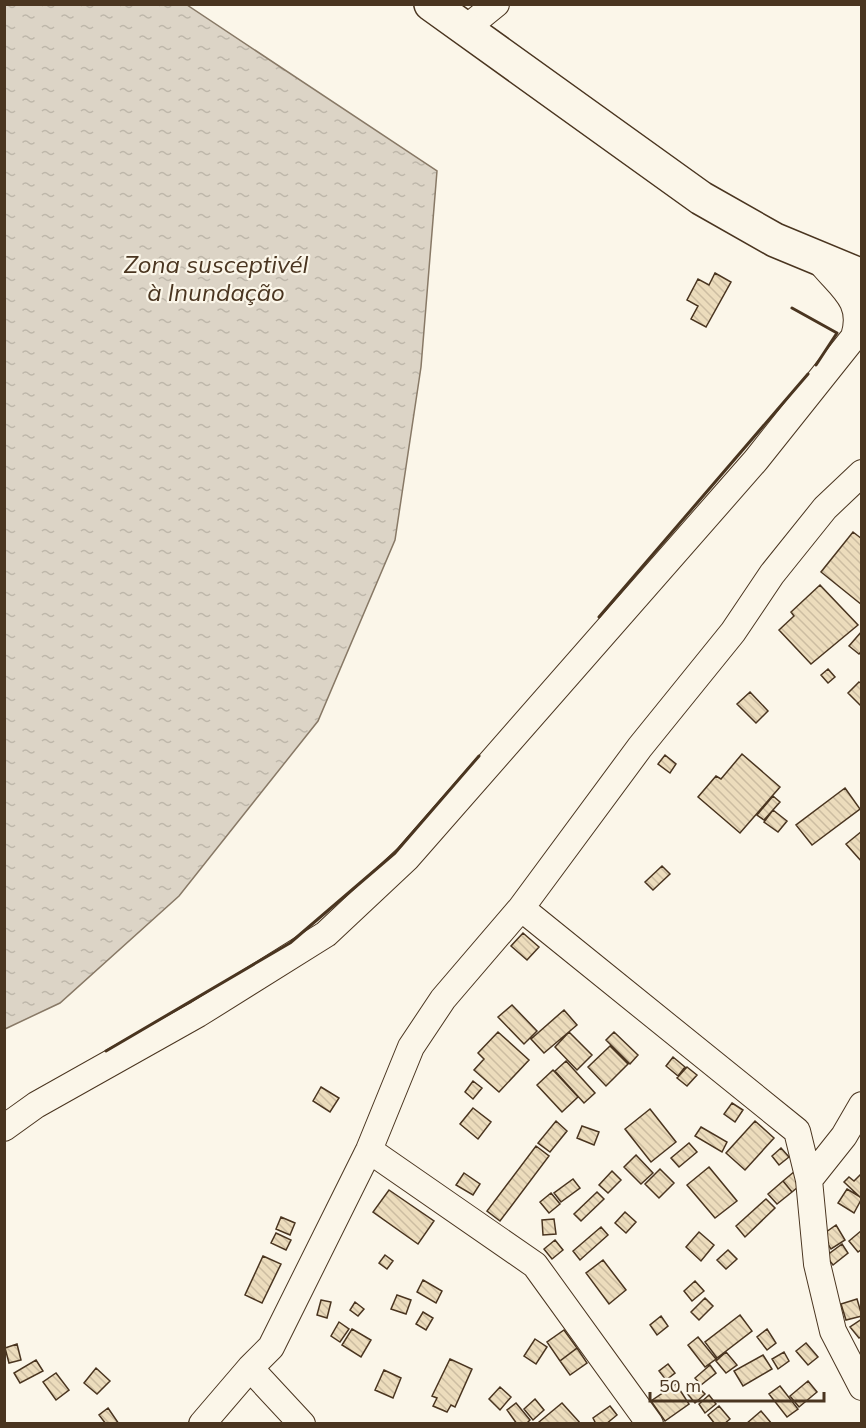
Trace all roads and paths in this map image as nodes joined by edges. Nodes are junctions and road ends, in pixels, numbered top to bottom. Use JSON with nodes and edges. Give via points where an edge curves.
{"nodes":[{"id":1,"x":431,"y":4,"type":"edge"},
{"id":2,"x":496,"y":4,"type":"edge"},
{"id":3,"x":464,"y":30,"type":"junction"},
{"id":4,"x":818,"y":258,"type":"junction"},
{"id":5,"x":861,"y":276,"type":"edge"},
{"id":6,"x":861,"y":473,"type":"edge"},
{"id":7,"x":521,"y":908,"type":"junction"},
{"id":8,"x":861,"y":1105,"type":"edge"},
{"id":9,"x":4,"y":1128,"type":"edge"},
{"id":10,"x":798,"y":1131,"type":"junction"},
{"id":11,"x":853,"y":1139,"type":"edge"},
{"id":12,"x":369,"y":1150,"type":"junction"},
{"id":13,"x":809,"y":1180,"type":"junction"},
{"id":14,"x":250,"y":1368,"type":"junction"},
{"id":15,"x":861,"y":1387,"type":"edge"},
{"id":16,"x":202,"y":1424,"type":"edge"},
{"id":17,"x":302,"y":1424,"type":"edge"},
{"id":18,"x":650,"y":1424,"type":"edge"}],
"edges":[{"from":1,"to":3,"type":"main road"},
{"from":2,"to":3,"type":"street"},
{"from":3,"to":4,"type":"main road","via":[[701,198],[775,240]]},
{"from":4,"to":5,"type":"main road"},
{"from":4,"to":9,"type":"street","via":[[852,297],[860,320],[854,337],[756,460],[407,858],[326,934],[198,1014],[36,1105]]},
{"from":6,"to":7,"type":"street","via":[[825,508],[772,574],[733,632],[640,747]]},
{"from":7,"to":10,"type":"street"},
{"from":7,"to":12,"type":"street","via":[[443,999],[411,1047]]},
{"from":8,"to":11,"type":"street"},
{"from":10,"to":11,"type":"street"},
{"from":10,"to":13,"type":"street"},
{"from":11,"to":13,"type":"street"},
{"from":12,"to":14,"type":"street","via":[[272,1347]]},
{"from":12,"to":18,"type":"street","via":[[535,1265]]},
{"from":13,"to":15,"type":"street","via":[[817,1264],[833,1331]]},
{"from":14,"to":16,"type":"street"},
{"from":14,"to":17,"type":"street"}]}
